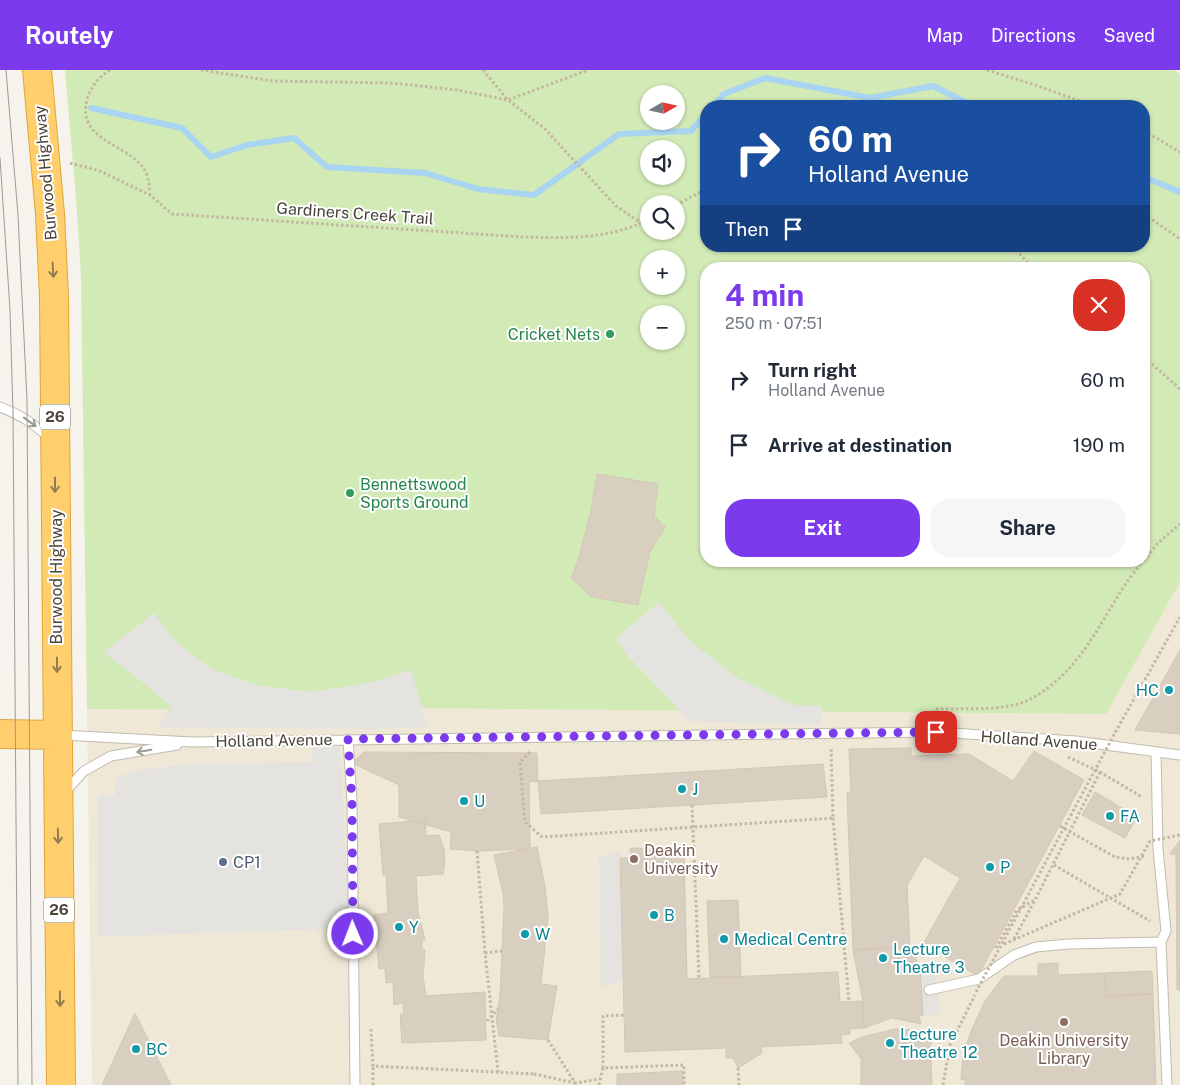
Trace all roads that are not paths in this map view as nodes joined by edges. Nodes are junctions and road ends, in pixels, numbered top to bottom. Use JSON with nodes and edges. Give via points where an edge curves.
{"nodes":[{"id":1,"x":37,"y":70,"type":"edge"},
{"id":2,"x":0,"y":408,"type":"edge"},
{"id":3,"x":55,"y":443,"type":"junction"},
{"id":4,"x":0,"y":734,"type":"edge"},
{"id":5,"x":58,"y":735,"type":"junction"},
{"id":6,"x":348,"y":739,"type":"junction"},
{"id":7,"x":192,"y":742,"type":"junction"},
{"id":8,"x":1156,"y":752,"type":"junction"},
{"id":9,"x":1180,"y":755,"type":"edge"},
{"id":10,"x":58,"y":799,"type":"junction"},
{"id":11,"x":1161,"y":942,"type":"junction"},
{"id":12,"x":929,"y":990,"type":"dead end"},
{"id":13,"x":61,"y":1085,"type":"edge"},
{"id":14,"x":355,"y":1085,"type":"edge"},
{"id":15,"x":1167,"y":1085,"type":"edge"}],
"edges":[{"from":1,"to":3,"type":"highway","name":"Burwood Highway","number":"26","one_way":true,"via":[[54,296]]},
{"from":2,"to":3,"type":"lane","one_way":true,"via":[[27,419]]},
{"from":3,"to":5,"type":"highway","name":"Burwood Highway","number":"26","one_way":true},
{"from":4,"to":5,"type":"highway"},
{"from":5,"to":7,"type":"lane","name":"Holland Avenue"},
{"from":5,"to":10,"type":"highway","name":"Burwood Highway","number":"26"},
{"from":6,"to":7,"type":"lane","name":"Holland Avenue"},
{"from":6,"to":8,"type":"lane","name":"Holland Avenue","via":[[936,732],[1076,741]]},
{"from":6,"to":14,"type":"lane"},
{"from":7,"to":10,"type":"lane","one_way":true,"via":[[111,756],[84,771]]},
{"from":8,"to":9,"type":"lane","name":"Holland Avenue"},
{"from":8,"to":11,"type":"lane","via":[[1158,849],[1166,930]]},
{"from":10,"to":13,"type":"highway","name":"Burwood Highway","number":"26","one_way":true},
{"from":11,"to":12,"type":"lane","via":[[1036,947],[1014,955],[979,979]]},
{"from":11,"to":15,"type":"lane"}]}
